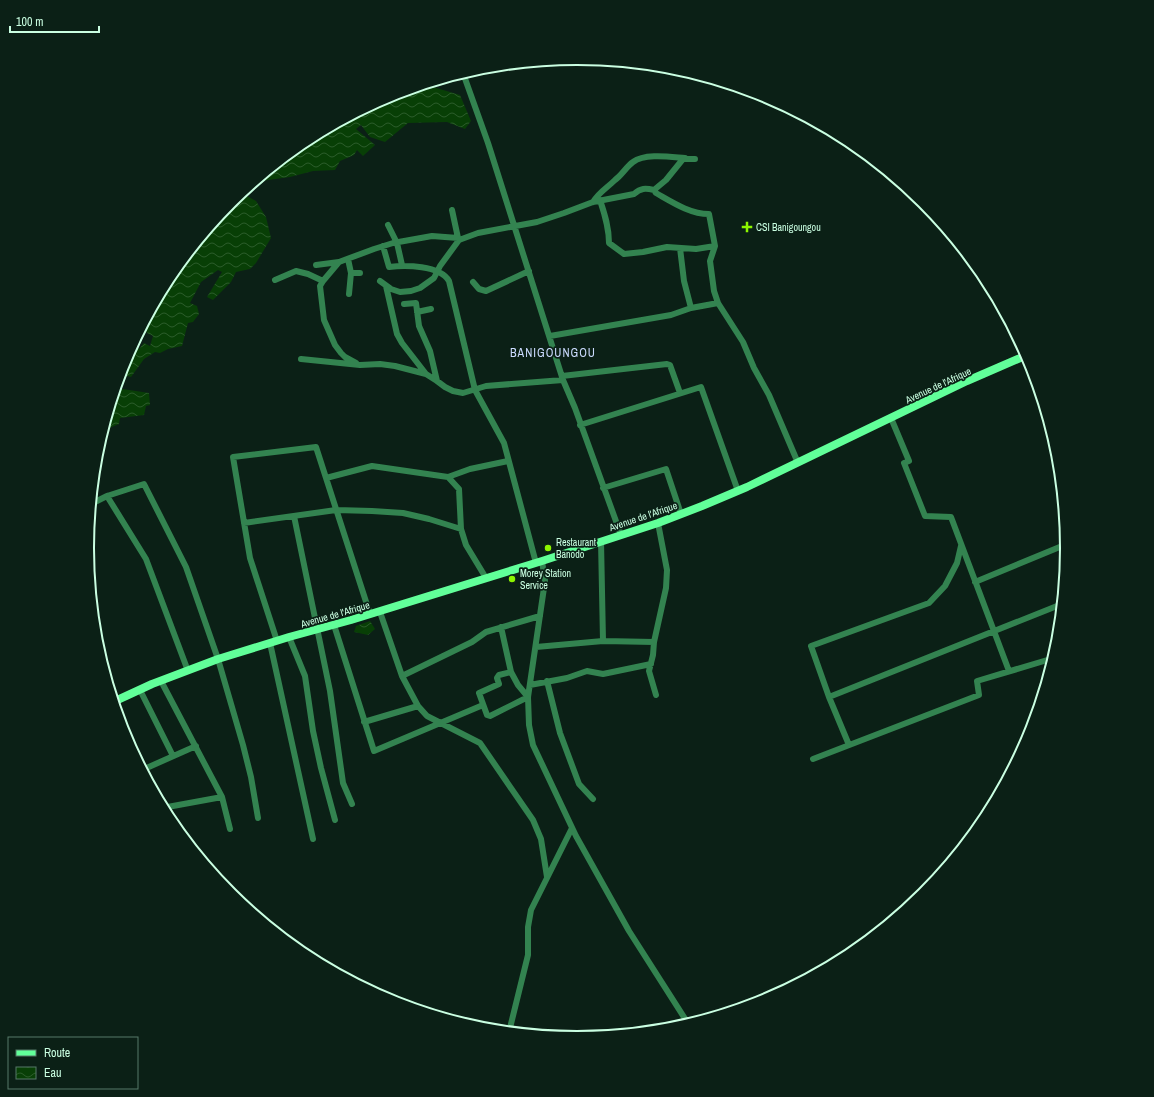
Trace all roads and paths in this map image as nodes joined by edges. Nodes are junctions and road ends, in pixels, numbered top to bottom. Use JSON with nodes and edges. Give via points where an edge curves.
{"nodes":[{"id":1,"x":465,"y":78,"type":"edge"},
{"id":2,"x":685,"y":158,"type":"junction"},
{"id":3,"x":695,"y":159,"type":"dead end"},
{"id":4,"x":654,"y":190,"type":"junction"},
{"id":5,"x":600,"y":200,"type":"junction"},
{"id":6,"x":593,"y":202,"type":"junction"},
{"id":7,"x":452,"y":210,"type":"dead end"},
{"id":8,"x":388,"y":225,"type":"dead end"},
{"id":9,"x":515,"y":227,"type":"junction"},
{"id":10,"x":459,"y":239,"type":"junction"},
{"id":11,"x":396,"y":243,"type":"junction"},
{"id":12,"x":383,"y":246,"type":"junction"},
{"id":13,"x":715,"y":246,"type":"junction"},
{"id":14,"x":680,"y":248,"type":"junction"},
{"id":15,"x":348,"y":259,"type":"junction"},
{"id":16,"x":339,"y":262,"type":"junction"},
{"id":17,"x":316,"y":265,"type":"dead end"},
{"id":18,"x":402,"y":265,"type":"junction"},
{"id":19,"x":528,"y":271,"type":"junction"},
{"id":20,"x":438,"y":272,"type":"junction"},
{"id":21,"x":351,"y":273,"type":"junction"},
{"id":22,"x":360,"y":274,"type":"dead end"},
{"id":23,"x":275,"y":280,"type":"dead end"},
{"id":24,"x":322,"y":281,"type":"junction"},
{"id":25,"x":380,"y":281,"type":"dead end"},
{"id":26,"x":473,"y":282,"type":"dead end"},
{"id":27,"x":386,"y":286,"type":"junction"},
{"id":28,"x":349,"y":294,"type":"dead end"},
{"id":29,"x":718,"y":303,"type":"junction"},
{"id":30,"x":404,"y":304,"type":"dead end"},
{"id":31,"x":691,"y":308,"type":"junction"},
{"id":32,"x":431,"y":309,"type":"dead end"},
{"id":33,"x":417,"y":312,"type":"junction"},
{"id":34,"x":550,"y":336,"type":"junction"},
{"id":35,"x":1021,"y":357,"type":"edge"},
{"id":36,"x":301,"y":359,"type":"dead end"},
{"id":37,"x":360,"y":365,"type":"junction"},
{"id":38,"x":426,"y":374,"type":"junction"},
{"id":39,"x":563,"y":378,"type":"junction"},
{"id":40,"x":437,"y":381,"type":"junction"},
{"id":41,"x":475,"y":390,"type":"junction"},
{"id":42,"x":680,"y":394,"type":"junction"},
{"id":43,"x":891,"y":418,"type":"junction"},
{"id":44,"x":580,"y":425,"type":"junction"},
{"id":45,"x":508,"y":461,"type":"junction"},
{"id":46,"x":798,"y":463,"type":"junction"},
{"id":47,"x":448,"y":477,"type":"junction"},
{"id":48,"x":326,"y":478,"type":"junction"},
{"id":49,"x":604,"y":488,"type":"junction"},
{"id":50,"x":738,"y":491,"type":"junction"},
{"id":51,"x":107,"y":496,"type":"junction"},
{"id":52,"x":96,"y":501,"type":"edge"},
{"id":53,"x":336,"y":510,"type":"junction"},
{"id":54,"x":681,"y":514,"type":"junction"},
{"id":55,"x":294,"y":516,"type":"junction"},
{"id":56,"x":658,"y":522,"type":"junction"},
{"id":57,"x":244,"y":523,"type":"junction"},
{"id":58,"x":461,"y":529,"type":"junction"},
{"id":59,"x":621,"y":535,"type":"junction"},
{"id":60,"x":601,"y":541,"type":"junction"},
{"id":61,"x":961,"y":546,"type":"junction"},
{"id":62,"x":1060,"y":547,"type":"edge"},
{"id":63,"x":539,"y":562,"type":"junction"},
{"id":64,"x":486,"y":578,"type":"junction"},
{"id":65,"x":975,"y":582,"type":"junction"},
{"id":66,"x":1057,"y":606,"type":"edge"},
{"id":67,"x":380,"y":612,"type":"junction"},
{"id":68,"x":370,"y":614,"type":"junction"},
{"id":69,"x":540,"y":616,"type":"junction"},
{"id":70,"x":334,"y":625,"type":"junction"},
{"id":71,"x":501,"y":626,"type":"junction"},
{"id":72,"x":316,"y":629,"type":"junction"},
{"id":73,"x":994,"y":632,"type":"junction"},
{"id":74,"x":289,"y":637,"type":"junction"},
{"id":75,"x":604,"y":640,"type":"junction"},
{"id":76,"x":273,"y":642,"type":"junction"},
{"id":77,"x":654,"y":642,"type":"junction"},
{"id":78,"x":536,"y":647,"type":"junction"},
{"id":79,"x":218,"y":659,"type":"junction"},
{"id":80,"x":1047,"y":660,"type":"edge"},
{"id":81,"x":651,"y":664,"type":"junction"},
{"id":82,"x":188,"y":671,"type":"junction"},
{"id":83,"x":1010,"y":671,"type":"junction"},
{"id":84,"x":512,"y":672,"type":"junction"},
{"id":85,"x":402,"y":676,"type":"junction"},
{"id":86,"x":161,"y":681,"type":"junction"},
{"id":87,"x":548,"y":681,"type":"junction"},
{"id":88,"x":530,"y":685,"type":"junction"},
{"id":89,"x":140,"y":690,"type":"junction"},
{"id":90,"x":656,"y":695,"type":"dead end"},
{"id":91,"x":528,"y":697,"type":"junction"},
{"id":92,"x":829,"y":697,"type":"junction"},
{"id":93,"x":118,"y":700,"type":"edge"},
{"id":94,"x":483,"y":705,"type":"junction"},
{"id":95,"x":418,"y":706,"type":"junction"},
{"id":96,"x":364,"y":722,"type":"junction"},
{"id":97,"x":441,"y":723,"type":"junction"},
{"id":98,"x":196,"y":746,"type":"junction"},
{"id":99,"x":849,"y":746,"type":"junction"},
{"id":100,"x":173,"y":756,"type":"junction"},
{"id":101,"x":813,"y":759,"type":"dead end"},
{"id":102,"x":146,"y":768,"type":"edge"},
{"id":103,"x":222,"y":797,"type":"junction"},
{"id":104,"x":593,"y":799,"type":"dead end"},
{"id":105,"x":352,"y":804,"type":"dead end"},
{"id":106,"x":169,"y":807,"type":"edge"},
{"id":107,"x":258,"y":818,"type":"dead end"},
{"id":108,"x":335,"y":820,"type":"dead end"},
{"id":109,"x":572,"y":828,"type":"junction"},
{"id":110,"x":230,"y":829,"type":"dead end"},
{"id":111,"x":313,"y":839,"type":"dead end"},
{"id":112,"x":547,"y":878,"type":"junction"},
{"id":113,"x":686,"y":1020,"type":"edge"},
{"id":114,"x":510,"y":1027,"type":"edge"}],
"edges":[{"from":1,"to":9,"type":"street"},
{"from":2,"to":3,"type":"street"},
{"from":2,"to":4,"type":"street"},
{"from":2,"to":6,"type":"street","via":[[638,159],[598,194]]},
{"from":4,"to":5,"type":"street","via":[[644,188],[634,194]]},
{"from":4,"to":13,"type":"street","via":[[680,206],[708,214]]},
{"from":5,"to":6,"type":"street"},
{"from":5,"to":14,"type":"street","via":[[610,234],[609,243],[621,253],[667,247]]},
{"from":6,"to":9,"type":"street"},
{"from":7,"to":10,"type":"street"},
{"from":8,"to":11,"type":"street"},
{"from":9,"to":10,"type":"street"},
{"from":9,"to":19,"type":"street"},
{"from":10,"to":11,"type":"street","via":[[432,236]]},
{"from":10,"to":20,"type":"street"},
{"from":11,"to":12,"type":"street"},
{"from":11,"to":18,"type":"street"},
{"from":12,"to":15,"type":"street"},
{"from":12,"to":18,"type":"street","via":[[389,267]]},
{"from":13,"to":14,"type":"street"},
{"from":13,"to":29,"type":"street","via":[[710,261]]},
{"from":14,"to":31,"type":"street"},
{"from":15,"to":16,"type":"street"},
{"from":15,"to":21,"type":"street"},
{"from":16,"to":17,"type":"street"},
{"from":16,"to":24,"type":"street"},
{"from":18,"to":20,"type":"street"},
{"from":19,"to":26,"type":"street","via":[[486,291],[479,289]]},
{"from":19,"to":34,"type":"street"},
{"from":20,"to":27,"type":"street","via":[[425,285],[411,291],[400,292]]},
{"from":20,"to":41,"type":"street","via":[[447,276],[449,281]]},
{"from":21,"to":22,"type":"street"},
{"from":21,"to":28,"type":"street"},
{"from":23,"to":24,"type":"street","via":[[296,271]]},
{"from":24,"to":37,"type":"street","via":[[320,286],[324,320],[341,353]]},
{"from":25,"to":27,"type":"street"},
{"from":27,"to":38,"type":"street","via":[[396,334]]},
{"from":29,"to":31,"type":"street"},
{"from":29,"to":46,"type":"street","via":[[743,342]]},
{"from":30,"to":33,"type":"street","via":[[416,303]]},
{"from":31,"to":34,"type":"street","via":[[671,315]]},
{"from":32,"to":33,"type":"street"},
{"from":33,"to":40,"type":"street"},
{"from":34,"to":39,"type":"street"},
{"from":35,"to":43,"type":"main road","name":"Avenue de l'Afrique"},
{"from":36,"to":37,"type":"street"},
{"from":37,"to":38,"type":"street","via":[[395,366]]},
{"from":38,"to":40,"type":"street"},
{"from":39,"to":41,"type":"street","via":[[486,386]]},
{"from":39,"to":42,"type":"street","via":[[667,364],[674,374]]},
{"from":39,"to":44,"type":"street"},
{"from":40,"to":41,"type":"street","via":[[453,391],[462,393]]},
{"from":41,"to":45,"type":"street","via":[[504,443]]},
{"from":42,"to":44,"type":"street"},
{"from":42,"to":50,"type":"street","via":[[701,387]]},
{"from":43,"to":46,"type":"main road","name":"Avenue de l'Afrique"},
{"from":43,"to":61,"type":"street","via":[[909,461],[904,463],[925,516],[950,517]]},
{"from":44,"to":49,"type":"street"},
{"from":45,"to":47,"type":"street","via":[[470,469]]},
{"from":45,"to":63,"type":"street"},
{"from":46,"to":50,"type":"main road","name":"Avenue de l'Afrique"},
{"from":47,"to":48,"type":"street","via":[[372,466]]},
{"from":47,"to":58,"type":"street","via":[[459,489]]},
{"from":48,"to":53,"type":"street"},
{"from":48,"to":57,"type":"street","via":[[316,447],[233,457]]},
{"from":49,"to":54,"type":"street","via":[[666,469]]},
{"from":49,"to":59,"type":"street"},
{"from":50,"to":54,"type":"main road","name":"Avenue de l'Afrique"},
{"from":51,"to":52,"type":"street"},
{"from":51,"to":79,"type":"street","via":[[144,484],[186,567]]},
{"from":51,"to":82,"type":"street","via":[[146,560]]},
{"from":53,"to":55,"type":"street"},
{"from":53,"to":58,"type":"street","via":[[403,513],[429,518]]},
{"from":53,"to":68,"type":"street"},
{"from":54,"to":56,"type":"main road","name":"Avenue de l'Afrique"},
{"from":55,"to":57,"type":"street"},
{"from":55,"to":72,"type":"street"},
{"from":56,"to":59,"type":"main road","name":"Avenue de l'Afrique"},
{"from":56,"to":77,"type":"street","via":[[667,570],[666,588]]},
{"from":57,"to":76,"type":"street","via":[[250,558]]},
{"from":58,"to":64,"type":"street","via":[[466,545]]},
{"from":59,"to":60,"type":"main road","name":"Avenue de l'Afrique"},
{"from":60,"to":63,"type":"main road","name":"Avenue de l'Afrique"},
{"from":60,"to":75,"type":"street"},
{"from":61,"to":65,"type":"street"},
{"from":61,"to":92,"type":"street","via":[[958,563],[945,586],[929,603],[811,646]]},
{"from":62,"to":65,"type":"street"},
{"from":63,"to":64,"type":"main road","name":"Avenue de l'Afrique"},
{"from":63,"to":69,"type":"street","via":[[545,581]]},
{"from":64,"to":67,"type":"main road","name":"Avenue de l'Afrique"},
{"from":65,"to":73,"type":"street"},
{"from":66,"to":73,"type":"street"},
{"from":67,"to":68,"type":"main road","name":"Avenue de l'Afrique"},
{"from":67,"to":85,"type":"street"},
{"from":68,"to":70,"type":"main road","name":"Avenue de l'Afrique"},
{"from":69,"to":71,"type":"street"},
{"from":69,"to":78,"type":"street"},
{"from":70,"to":72,"type":"main road","name":"Avenue de l'Afrique"},
{"from":70,"to":96,"type":"street"},
{"from":71,"to":84,"type":"street"},
{"from":71,"to":85,"type":"street"},
{"from":72,"to":74,"type":"main road","name":"Avenue de l'Afrique"},
{"from":72,"to":105,"type":"street","via":[[330,691],[343,783]]},
{"from":73,"to":83,"type":"street"},
{"from":73,"to":92,"type":"street"},
{"from":74,"to":76,"type":"main road","name":"Avenue de l'Afrique"},
{"from":74,"to":108,"type":"street","via":[[305,676],[313,731]]},
{"from":75,"to":77,"type":"street"},
{"from":75,"to":78,"type":"street"},
{"from":76,"to":79,"type":"main road","name":"Avenue de l'Afrique"},
{"from":76,"to":111,"type":"street"},
{"from":77,"to":81,"type":"street"},
{"from":78,"to":88,"type":"street"},
{"from":79,"to":82,"type":"main road","name":"Avenue de l'Afrique"},
{"from":79,"to":107,"type":"street","via":[[243,745]]},
{"from":80,"to":83,"type":"street"},
{"from":81,"to":87,"type":"street","via":[[603,674],[587,671],[568,678]]},
{"from":81,"to":90,"type":"street","via":[[649,670]]},
{"from":82,"to":86,"type":"main road","name":"Avenue de l'Afrique"},
{"from":83,"to":99,"type":"street","via":[[977,680],[980,695]]},
{"from":84,"to":91,"type":"street"},
{"from":84,"to":94,"type":"street","via":[[499,675],[499,684],[480,692]]},
{"from":85,"to":95,"type":"street"},
{"from":86,"to":89,"type":"main road","name":"Avenue de l'Afrique"},
{"from":86,"to":98,"type":"street"},
{"from":87,"to":88,"type":"street"},
{"from":87,"to":104,"type":"street","via":[[560,733],[579,784]]},
{"from":88,"to":91,"type":"street"},
{"from":89,"to":93,"type":"main road","name":"Avenue de l'Afrique"},
{"from":89,"to":100,"type":"street"},
{"from":91,"to":94,"type":"street","via":[[490,716]]},
{"from":91,"to":109,"type":"street","via":[[533,745]]},
{"from":92,"to":99,"type":"street"},
{"from":94,"to":97,"type":"street"},
{"from":95,"to":96,"type":"street"},
{"from":95,"to":97,"type":"street","via":[[426,716]]},
{"from":96,"to":97,"type":"street","via":[[374,752]]},
{"from":97,"to":112,"type":"street","via":[[480,743],[533,820],[541,839]]},
{"from":98,"to":100,"type":"street"},
{"from":98,"to":103,"type":"street"},
{"from":99,"to":101,"type":"street"},
{"from":100,"to":102,"type":"street"},
{"from":103,"to":106,"type":"street"},
{"from":103,"to":110,"type":"street"},
{"from":109,"to":112,"type":"street"},
{"from":109,"to":113,"type":"street","via":[[629,931]]},
{"from":112,"to":114,"type":"street","via":[[531,910],[528,955]]}]}
